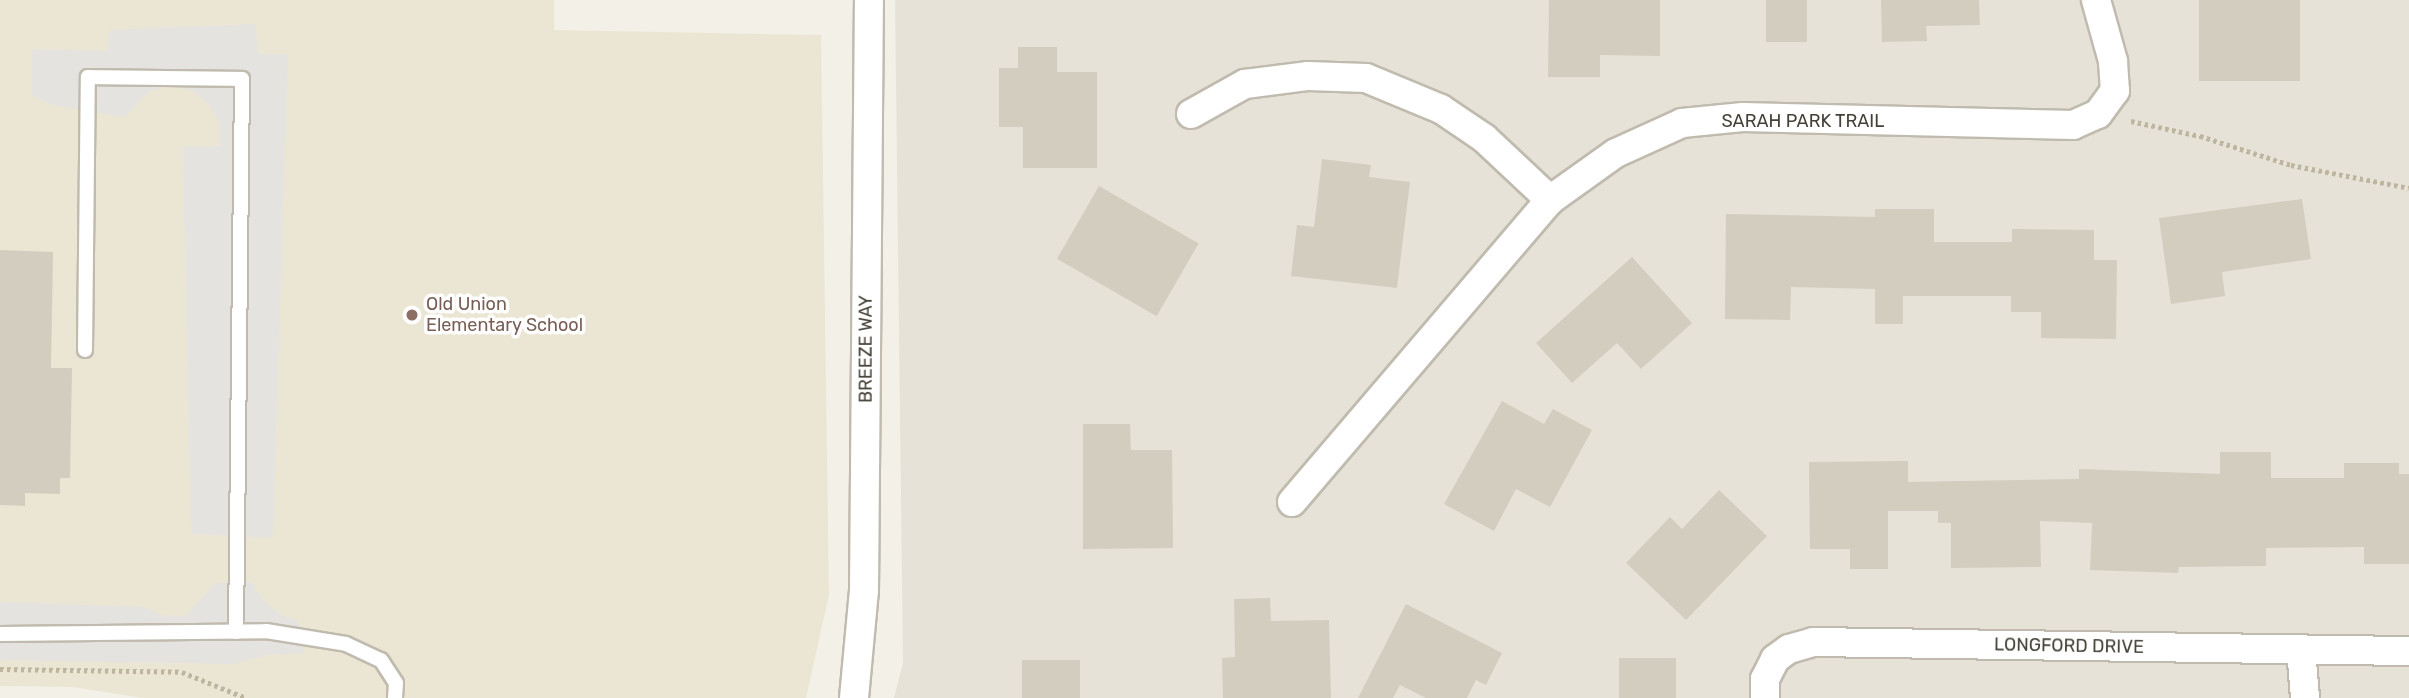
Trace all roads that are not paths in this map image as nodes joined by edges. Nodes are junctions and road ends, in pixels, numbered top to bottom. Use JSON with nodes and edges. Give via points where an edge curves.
{"nodes":[{"id":1,"x":869,"y":0,"type":"edge"},
{"id":2,"x":2096,"y":0,"type":"edge"},
{"id":3,"x":1191,"y":114,"type":"dead end"},
{"id":4,"x":1550,"y":200,"type":"junction"},
{"id":5,"x":85,"y":350,"type":"dead end"},
{"id":6,"x":1292,"y":502,"type":"dead end"},
{"id":7,"x":236,"y":632,"type":"junction"},
{"id":8,"x":0,"y":634,"type":"edge"},
{"id":9,"x":2301,"y":649,"type":"junction"},
{"id":10,"x":2409,"y":651,"type":"edge"},
{"id":11,"x":395,"y":698,"type":"edge"},
{"id":12,"x":854,"y":698,"type":"edge"},
{"id":13,"x":1765,"y":698,"type":"edge"},
{"id":14,"x":2305,"y":698,"type":"edge"}],
"edges":[{"from":1,"to":12,"type":"street","name":"BREEZE WAY","via":[[864,591]]},
{"from":2,"to":4,"type":"street","name":"SARAH PARK TRAIL","via":[[2113,61],[2115,91],[2098,114],[2073,125],[1743,117],[1682,123],[1616,153]]},
{"from":3,"to":4,"type":"street","via":[[1245,84],[1308,76],[1366,78],[1441,109],[1484,138]]},
{"from":4,"to":6,"type":"street","name":"SARAH PARK TRAIL"},
{"from":5,"to":7,"type":"lane","via":[[88,77],[242,79]]},
{"from":7,"to":8,"type":"lane"},
{"from":7,"to":11,"type":"lane","via":[[266,631],[346,643],[381,660],[396,683]]},
{"from":9,"to":10,"type":"street","name":"LONGFORD DRIVE"},
{"from":9,"to":13,"type":"street","name":"LONGFORD DRIVE","via":[[1813,642],[1788,649],[1775,659],[1765,679]]},
{"from":9,"to":14,"type":"street"}]}
